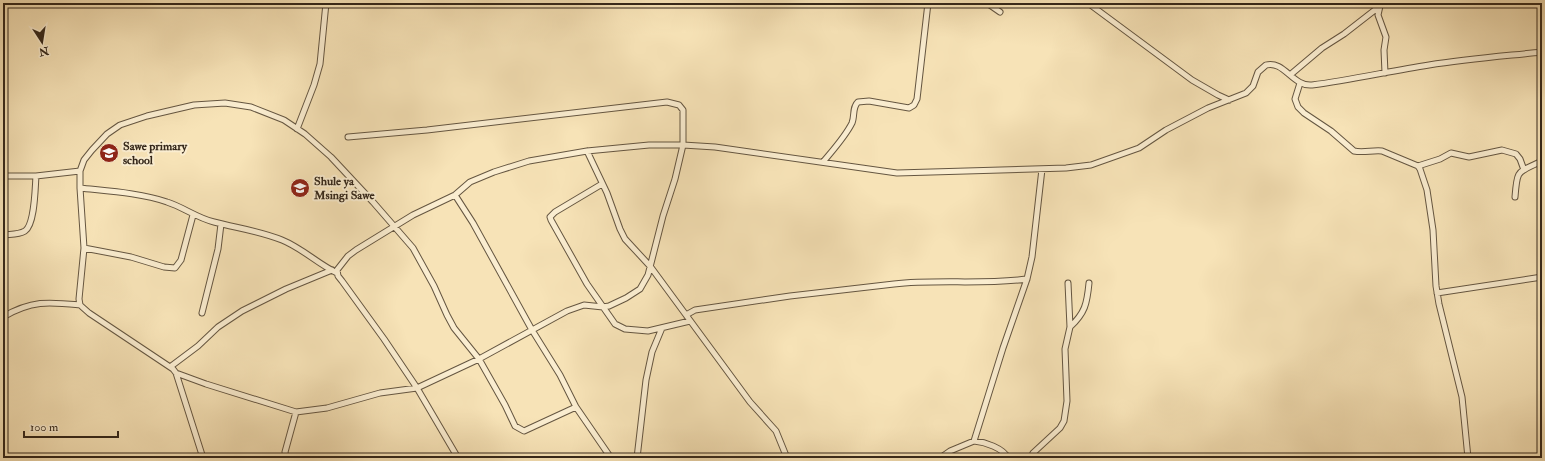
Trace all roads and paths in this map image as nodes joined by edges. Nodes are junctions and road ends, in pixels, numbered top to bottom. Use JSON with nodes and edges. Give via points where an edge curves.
{"nodes":[{"id":1,"x":326,"y":3,"type":"edge"},
{"id":2,"x":928,"y":3,"type":"edge"},
{"id":3,"x":987,"y":3,"type":"edge"},
{"id":4,"x":1088,"y":3,"type":"edge"},
{"id":5,"x":1381,"y":5,"type":"edge"},
{"id":6,"x":1000,"y":12,"type":"dead end"},
{"id":7,"x":1542,"y":52,"type":"edge"},
{"id":8,"x":1385,"y":73,"type":"junction"},
{"id":9,"x":1290,"y":75,"type":"junction"},
{"id":10,"x":1300,"y":84,"type":"junction"},
{"id":11,"x":1229,"y":100,"type":"junction"},
{"id":12,"x":296,"y":129,"type":"junction"},
{"id":13,"x":348,"y":137,"type":"dead end"},
{"id":14,"x":683,"y":145,"type":"junction"},
{"id":15,"x":587,"y":151,"type":"junction"},
{"id":16,"x":1542,"y":161,"type":"edge"},
{"id":17,"x":823,"y":162,"type":"junction"},
{"id":18,"x":1418,"y":166,"type":"junction"},
{"id":19,"x":1042,"y":169,"type":"junction"},
{"id":20,"x":1524,"y":170,"type":"junction"},
{"id":21,"x":80,"y":171,"type":"junction"},
{"id":22,"x":3,"y":176,"type":"edge"},
{"id":23,"x":36,"y":176,"type":"junction"},
{"id":24,"x":602,"y":184,"type":"junction"},
{"id":25,"x":80,"y":188,"type":"junction"},
{"id":26,"x":455,"y":195,"type":"junction"},
{"id":27,"x":1515,"y":197,"type":"dead end"},
{"id":28,"x":193,"y":215,"type":"junction"},
{"id":29,"x":221,"y":224,"type":"junction"},
{"id":30,"x":394,"y":226,"type":"junction"},
{"id":31,"x":3,"y":234,"type":"edge"},
{"id":32,"x":84,"y":248,"type":"junction"},
{"id":33,"x":650,"y":266,"type":"junction"},
{"id":34,"x":332,"y":270,"type":"junction"},
{"id":35,"x":337,"y":273,"type":"junction"},
{"id":36,"x":1542,"y":277,"type":"edge"},
{"id":37,"x":1027,"y":279,"type":"junction"},
{"id":38,"x":1068,"y":283,"type":"dead end"},
{"id":39,"x":1089,"y":283,"type":"dead end"},
{"id":40,"x":1438,"y":293,"type":"junction"},
{"id":41,"x":80,"y":305,"type":"junction"},
{"id":42,"x":603,"y":308,"type":"junction"},
{"id":43,"x":202,"y":313,"type":"dead end"},
{"id":44,"x":686,"y":315,"type":"junction"},
{"id":45,"x":3,"y":317,"type":"edge"},
{"id":46,"x":690,"y":321,"type":"junction"},
{"id":47,"x":1070,"y":327,"type":"junction"},
{"id":48,"x":662,"y":328,"type":"junction"},
{"id":49,"x":532,"y":330,"type":"junction"},
{"id":50,"x":479,"y":359,"type":"junction"},
{"id":51,"x":170,"y":367,"type":"junction"},
{"id":52,"x":176,"y":373,"type":"junction"},
{"id":53,"x":417,"y":388,"type":"junction"},
{"id":54,"x":576,"y":407,"type":"junction"},
{"id":55,"x":296,"y":412,"type":"junction"},
{"id":56,"x":974,"y":441,"type":"junction"},
{"id":57,"x":203,"y":458,"type":"edge"},
{"id":58,"x":286,"y":458,"type":"edge"},
{"id":59,"x":458,"y":458,"type":"edge"},
{"id":60,"x":611,"y":458,"type":"edge"},
{"id":61,"x":637,"y":458,"type":"edge"},
{"id":62,"x":787,"y":458,"type":"edge"},
{"id":63,"x":940,"y":458,"type":"edge"},
{"id":64,"x":1008,"y":458,"type":"edge"},
{"id":65,"x":1031,"y":458,"type":"edge"},
{"id":66,"x":1468,"y":458,"type":"edge"}],
"edges":[{"from":1,"to":12,"type":"street","via":[[320,64]]},
{"from":2,"to":17,"type":"street","via":[[917,99],[914,105],[909,108],[869,101],[858,102],[854,106],[849,128]]},
{"from":3,"to":6,"type":"street"},
{"from":4,"to":11,"type":"street","via":[[1192,80]]},
{"from":5,"to":8,"type":"street","via":[[1378,15],[1386,37]]},
{"from":5,"to":9,"type":"street"},
{"from":7,"to":8,"type":"street","via":[[1430,64]]},
{"from":8,"to":10,"type":"street","via":[[1330,83]]},
{"from":9,"to":10,"type":"street"},
{"from":9,"to":11,"type":"street","via":[[1275,65],[1266,64],[1258,72],[1250,90]]},
{"from":10,"to":18,"type":"street","via":[[1295,99],[1298,107],[1354,151],[1377,150]]},
{"from":11,"to":19,"type":"street","via":[[1166,130],[1140,148],[1091,165]]},
{"from":12,"to":21,"type":"street","via":[[284,120],[250,107],[225,103],[194,105],[120,125],[92,150]]},
{"from":12,"to":30,"type":"street","via":[[331,157]]},
{"from":13,"to":14,"type":"street","via":[[667,102],[679,105],[683,110]]},
{"from":14,"to":15,"type":"street","via":[[649,145]]},
{"from":14,"to":17,"type":"street"},
{"from":14,"to":33,"type":"street"},
{"from":15,"to":24,"type":"street"},
{"from":15,"to":26,"type":"street","via":[[529,161],[494,172],[470,182]]},
{"from":16,"to":20,"type":"street"},
{"from":17,"to":19,"type":"street","via":[[897,173]]},
{"from":18,"to":20,"type":"street","via":[[1451,153],[1469,157],[1502,150],[1516,154]]},
{"from":18,"to":40,"type":"street","via":[[1428,190]]},
{"from":19,"to":37,"type":"street"},
{"from":20,"to":27,"type":"street","via":[[1516,177]]},
{"from":21,"to":23,"type":"street"},
{"from":21,"to":25,"type":"street"},
{"from":22,"to":23,"type":"street"},
{"from":23,"to":31,"type":"street","via":[[31,221],[26,230],[18,234]]},
{"from":24,"to":33,"type":"street","via":[[625,239]]},
{"from":24,"to":42,"type":"street","via":[[550,217],[568,253]]},
{"from":25,"to":28,"type":"street","via":[[165,201]]},
{"from":25,"to":32,"type":"street"},
{"from":26,"to":30,"type":"street"},
{"from":26,"to":49,"type":"street"},
{"from":28,"to":29,"type":"street"},
{"from":28,"to":32,"type":"street","via":[[181,260],[175,268]]},
{"from":29,"to":34,"type":"street","via":[[258,231],[283,240]]},
{"from":29,"to":43,"type":"street"},
{"from":30,"to":35,"type":"street","via":[[348,256],[338,267]]},
{"from":30,"to":50,"type":"street","via":[[413,248],[454,328]]},
{"from":32,"to":41,"type":"street","via":[[79,290]]},
{"from":33,"to":42,"type":"street","via":[[640,289]]},
{"from":33,"to":44,"type":"street"},
{"from":34,"to":35,"type":"street"},
{"from":34,"to":51,"type":"street","via":[[242,311],[218,327]]},
{"from":35,"to":53,"type":"street"},
{"from":36,"to":40,"type":"street"},
{"from":37,"to":44,"type":"street","via":[[994,282],[911,282],[692,310]]},
{"from":37,"to":56,"type":"street"},
{"from":38,"to":47,"type":"street"},
{"from":39,"to":47,"type":"street","via":[[1086,306]]},
{"from":40,"to":66,"type":"street","via":[[1462,397]]},
{"from":41,"to":45,"type":"street","via":[[53,302],[32,304]]},
{"from":41,"to":51,"type":"street"},
{"from":42,"to":48,"type":"street","via":[[615,324],[625,330],[648,331]]},
{"from":42,"to":49,"type":"street","via":[[584,305],[576,307]]},
{"from":44,"to":46,"type":"street"},
{"from":46,"to":48,"type":"street"},
{"from":46,"to":62,"type":"street","via":[[750,402],[776,431]]},
{"from":47,"to":65,"type":"street","via":[[1065,349],[1067,401],[1064,420],[1060,428],[1033,453]]},
{"from":48,"to":61,"type":"street","via":[[652,352],[646,380]]},
{"from":49,"to":50,"type":"street"},
{"from":49,"to":54,"type":"street"},
{"from":50,"to":53,"type":"street"},
{"from":50,"to":54,"type":"street","via":[[519,430],[524,431]]},
{"from":51,"to":52,"type":"street"},
{"from":52,"to":55,"type":"street"},
{"from":52,"to":57,"type":"street"},
{"from":53,"to":55,"type":"street","via":[[380,394],[327,408]]},
{"from":53,"to":59,"type":"street"},
{"from":54,"to":60,"type":"street"},
{"from":55,"to":58,"type":"street","via":[[285,452]]},
{"from":56,"to":63,"type":"street"},
{"from":56,"to":64,"type":"street","via":[[997,449]]}]}
